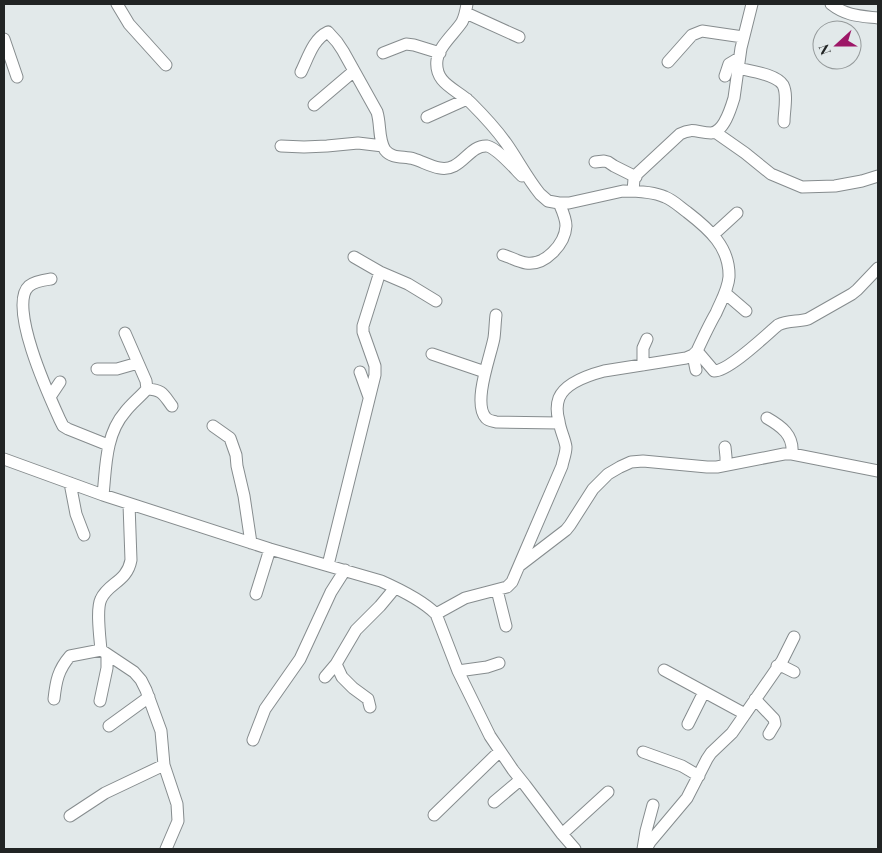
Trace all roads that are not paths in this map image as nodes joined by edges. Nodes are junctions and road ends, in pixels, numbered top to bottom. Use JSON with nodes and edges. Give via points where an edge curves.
{"nodes":[{"id":1,"x":117,"y":4,"type":"edge"},
{"id":2,"x":752,"y":4,"type":"edge"},
{"id":3,"x":831,"y":4,"type":"edge"},
{"id":4,"x":466,"y":8,"type":"edge"},
{"id":5,"x":878,"y":20,"type":"edge"},
{"id":6,"x":519,"y":37,"type":"dead end"},
{"id":7,"x":743,"y":37,"type":"junction"},
{"id":8,"x":4,"y":39,"type":"edge"},
{"id":9,"x":383,"y":53,"type":"dead end"},
{"id":10,"x":440,"y":53,"type":"junction"},
{"id":11,"x":668,"y":62,"type":"dead end"},
{"id":12,"x":738,"y":63,"type":"junction"},
{"id":13,"x":166,"y":65,"type":"dead end"},
{"id":14,"x":354,"y":71,"type":"junction"},
{"id":15,"x":301,"y":72,"type":"dead end"},
{"id":16,"x":725,"y":76,"type":"dead end"},
{"id":17,"x":17,"y":77,"type":"dead end"},
{"id":18,"x":467,"y":99,"type":"junction"},
{"id":19,"x":314,"y":105,"type":"dead end"},
{"id":20,"x":427,"y":117,"type":"dead end"},
{"id":21,"x":784,"y":122,"type":"dead end"},
{"id":22,"x":715,"y":132,"type":"junction"},
{"id":23,"x":281,"y":146,"type":"dead end"},
{"id":24,"x":383,"y":146,"type":"junction"},
{"id":25,"x":595,"y":162,"type":"dead end"},
{"id":26,"x":878,"y":176,"type":"edge"},
{"id":27,"x":636,"y":177,"type":"junction"},
{"id":28,"x":534,"y":187,"type":"junction"},
{"id":29,"x":633,"y":191,"type":"junction"},
{"id":30,"x":559,"y":203,"type":"junction"},
{"id":31,"x":737,"y":213,"type":"dead end"},
{"id":32,"x":713,"y":235,"type":"junction"},
{"id":33,"x":503,"y":254,"type":"dead end"},
{"id":34,"x":354,"y":257,"type":"dead end"},
{"id":35,"x":878,"y":268,"type":"edge"},
{"id":36,"x":380,"y":272,"type":"junction"},
{"id":37,"x":51,"y":279,"type":"dead end"},
{"id":38,"x":725,"y":293,"type":"junction"},
{"id":39,"x":436,"y":301,"type":"dead end"},
{"id":40,"x":746,"y":310,"type":"dead end"},
{"id":41,"x":496,"y":315,"type":"dead end"},
{"id":42,"x":125,"y":333,"type":"dead end"},
{"id":43,"x":647,"y":339,"type":"dead end"},
{"id":44,"x":695,"y":353,"type":"junction"},
{"id":45,"x":432,"y":354,"type":"dead end"},
{"id":46,"x":138,"y":363,"type":"junction"},
{"id":47,"x":643,"y":365,"type":"junction"},
{"id":48,"x":97,"y":369,"type":"dead end"},
{"id":49,"x":696,"y":370,"type":"dead end"},
{"id":50,"x":360,"y":372,"type":"dead end"},
{"id":51,"x":485,"y":372,"type":"junction"},
{"id":52,"x":60,"y":382,"type":"dead end"},
{"id":53,"x":147,"y":390,"type":"junction"},
{"id":54,"x":369,"y":397,"type":"junction"},
{"id":55,"x":50,"y":398,"type":"junction"},
{"id":56,"x":172,"y":406,"type":"dead end"},
{"id":57,"x":767,"y":418,"type":"dead end"},
{"id":58,"x":559,"y":423,"type":"junction"},
{"id":59,"x":213,"y":426,"type":"dead end"},
{"id":60,"x":108,"y":445,"type":"junction"},
{"id":61,"x":724,"y":447,"type":"dead end"},
{"id":62,"x":792,"y":454,"type":"junction"},
{"id":63,"x":4,"y":459,"type":"edge"},
{"id":64,"x":726,"y":465,"type":"junction"},
{"id":65,"x":878,"y":471,"type":"edge"},
{"id":66,"x":70,"y":483,"type":"junction"},
{"id":67,"x":103,"y":496,"type":"junction"},
{"id":68,"x":129,"y":504,"type":"junction"},
{"id":69,"x":84,"y":535,"type":"dead end"},
{"id":70,"x":251,"y":543,"type":"junction"},
{"id":71,"x":270,"y":549,"type":"junction"},
{"id":72,"x":328,"y":565,"type":"junction"},
{"id":73,"x":518,"y":567,"type":"junction"},
{"id":74,"x":345,"y":570,"type":"junction"},
{"id":75,"x":396,"y":588,"type":"junction"},
{"id":76,"x":497,"y":590,"type":"junction"},
{"id":77,"x":256,"y":594,"type":"dead end"},
{"id":78,"x":436,"y":614,"type":"junction"},
{"id":79,"x":506,"y":626,"type":"dead end"},
{"id":80,"x":794,"y":637,"type":"dead end"},
{"id":81,"x":104,"y":652,"type":"junction"},
{"id":82,"x":499,"y":663,"type":"dead end"},
{"id":83,"x":336,"y":664,"type":"junction"},
{"id":84,"x":777,"y":666,"type":"junction"},
{"id":85,"x":664,"y":670,"type":"dead end"},
{"id":86,"x":458,"y":671,"type":"junction"},
{"id":87,"x":794,"y":672,"type":"dead end"},
{"id":88,"x":325,"y":677,"type":"dead end"},
{"id":89,"x":704,"y":692,"type":"junction"},
{"id":90,"x":149,"y":697,"type":"junction"},
{"id":91,"x":54,"y":699,"type":"dead end"},
{"id":92,"x":755,"y":699,"type":"junction"},
{"id":93,"x":100,"y":701,"type":"dead end"},
{"id":94,"x":370,"y":707,"type":"dead end"},
{"id":95,"x":745,"y":714,"type":"junction"},
{"id":96,"x":688,"y":724,"type":"dead end"},
{"id":97,"x":109,"y":726,"type":"dead end"},
{"id":98,"x":769,"y":734,"type":"dead end"},
{"id":99,"x":253,"y":740,"type":"dead end"},
{"id":100,"x":500,"y":751,"type":"junction"},
{"id":101,"x":643,"y":752,"type":"dead end"},
{"id":102,"x":164,"y":765,"type":"junction"},
{"id":103,"x":698,"y":776,"type":"junction"},
{"id":104,"x":520,"y":780,"type":"junction"},
{"id":105,"x":608,"y":792,"type":"dead end"},
{"id":106,"x":494,"y":802,"type":"dead end"},
{"id":107,"x":653,"y":804,"type":"dead end"},
{"id":108,"x":434,"y":815,"type":"dead end"},
{"id":109,"x":70,"y":816,"type":"dead end"},
{"id":110,"x":566,"y":843,"type":"edge"},
{"id":111,"x":166,"y":849,"type":"edge"},
{"id":112,"x":644,"y":849,"type":"edge"}],
"edges":[{"from":1,"to":13,"type":"street","via":[[129,24]]},
{"from":2,"to":7,"type":"street"},
{"from":3,"to":5,"type":"street","via":[[844,13]]},
{"from":4,"to":6,"type":"street"},
{"from":4,"to":10,"type":"street","via":[[463,21]]},
{"from":7,"to":11,"type":"street","via":[[696,33]]},
{"from":7,"to":12,"type":"street"},
{"from":8,"to":17,"type":"street"},
{"from":9,"to":10,"type":"street","via":[[406,44]]},
{"from":10,"to":18,"type":"street","via":[[437,67],[440,77],[446,86]]},
{"from":12,"to":16,"type":"street","via":[[735,60],[729,64]]},
{"from":12,"to":21,"type":"street","via":[[773,77],[783,86]]},
{"from":12,"to":22,"type":"street","via":[[732,106],[723,126]]},
{"from":14,"to":15,"type":"street","via":[[328,32],[315,43]]},
{"from":14,"to":19,"type":"street"},
{"from":14,"to":24,"type":"street","via":[[377,112]]},
{"from":18,"to":20,"type":"street"},
{"from":18,"to":28,"type":"street","via":[[501,136]]},
{"from":22,"to":26,"type":"street","via":[[771,174],[802,187],[835,186]]},
{"from":22,"to":27,"type":"street","via":[[693,130],[680,134]]},
{"from":23,"to":24,"type":"street","via":[[320,147],[358,143]]},
{"from":24,"to":28,"type":"street","via":[[394,156],[448,168],[476,149],[488,146]]},
{"from":25,"to":27,"type":"street","via":[[608,162]]},
{"from":27,"to":29,"type":"street"},
{"from":28,"to":30,"type":"street","via":[[548,201]]},
{"from":29,"to":30,"type":"street"},
{"from":29,"to":32,"type":"street","via":[[672,200]]},
{"from":30,"to":33,"type":"street","via":[[566,227],[560,245],[548,257],[526,263]]},
{"from":31,"to":32,"type":"street"},
{"from":32,"to":38,"type":"street","via":[[728,264]]},
{"from":34,"to":36,"type":"street"},
{"from":35,"to":44,"type":"street","via":[[852,294],[808,319],[783,322],[721,370],[714,371]]},
{"from":36,"to":39,"type":"street"},
{"from":36,"to":54,"type":"street","via":[[363,326],[375,366]]},
{"from":37,"to":55,"type":"street","via":[[29,286],[23,305],[32,351]]},
{"from":38,"to":40,"type":"street"},
{"from":38,"to":44,"type":"street"},
{"from":41,"to":51,"type":"street","via":[[494,339]]},
{"from":42,"to":46,"type":"street"},
{"from":43,"to":47,"type":"street","via":[[643,348]]},
{"from":44,"to":47,"type":"street","via":[[686,358]]},
{"from":44,"to":49,"type":"street"},
{"from":45,"to":51,"type":"street"},
{"from":46,"to":48,"type":"street","via":[[117,369]]},
{"from":46,"to":53,"type":"street"},
{"from":47,"to":58,"type":"street","via":[[595,373],[575,382],[559,398]]},
{"from":50,"to":54,"type":"street"},
{"from":51,"to":58,"type":"street","via":[[482,411],[490,421]]},
{"from":52,"to":55,"type":"street"},
{"from":53,"to":56,"type":"street","via":[[158,390]]},
{"from":53,"to":60,"type":"street","via":[[123,413]]},
{"from":54,"to":72,"type":"street"},
{"from":55,"to":60,"type":"street","via":[[63,426]]},
{"from":57,"to":62,"type":"street","via":[[792,440]]},
{"from":58,"to":73,"type":"street","via":[[566,449],[562,466]]},
{"from":59,"to":70,"type":"street","via":[[230,438],[236,455]]},
{"from":60,"to":67,"type":"street"},
{"from":61,"to":64,"type":"street"},
{"from":62,"to":64,"type":"street"},
{"from":62,"to":65,"type":"street"},
{"from":63,"to":66,"type":"street"},
{"from":64,"to":73,"type":"street","via":[[708,467],[643,461],[620,467],[593,489],[566,530]]},
{"from":66,"to":67,"type":"street"},
{"from":66,"to":69,"type":"street"},
{"from":67,"to":68,"type":"street"},
{"from":68,"to":70,"type":"street"},
{"from":68,"to":81,"type":"street","via":[[130,568],[100,600]]},
{"from":70,"to":71,"type":"street"},
{"from":71,"to":72,"type":"street"},
{"from":71,"to":77,"type":"street"},
{"from":72,"to":74,"type":"street"},
{"from":73,"to":76,"type":"street","via":[[512,582]]},
{"from":74,"to":75,"type":"street"},
{"from":74,"to":99,"type":"street","via":[[331,592],[300,659],[265,709]]},
{"from":75,"to":78,"type":"street"},
{"from":75,"to":83,"type":"street","via":[[356,630]]},
{"from":76,"to":78,"type":"street","via":[[466,598]]},
{"from":76,"to":79,"type":"street"},
{"from":78,"to":86,"type":"street"},
{"from":80,"to":84,"type":"street"},
{"from":81,"to":90,"type":"street","via":[[134,672]]},
{"from":81,"to":91,"type":"street","via":[[70,656],[56,680]]},
{"from":81,"to":93,"type":"street","via":[[107,668]]},
{"from":82,"to":86,"type":"street","via":[[487,668]]},
{"from":83,"to":88,"type":"street"},
{"from":83,"to":94,"type":"street","via":[[342,677],[368,699]]},
{"from":84,"to":87,"type":"street"},
{"from":84,"to":92,"type":"street"},
{"from":85,"to":89,"type":"street"},
{"from":86,"to":100,"type":"street"},
{"from":89,"to":95,"type":"street"},
{"from":89,"to":96,"type":"street"},
{"from":90,"to":97,"type":"street"},
{"from":90,"to":102,"type":"street","via":[[161,731]]},
{"from":92,"to":95,"type":"street"},
{"from":92,"to":98,"type":"street","via":[[774,719],[775,724]]},
{"from":95,"to":103,"type":"street","via":[[727,739],[711,753]]},
{"from":100,"to":104,"type":"street"},
{"from":100,"to":108,"type":"street"},
{"from":101,"to":103,"type":"street","via":[[682,766]]},
{"from":102,"to":109,"type":"street","via":[[105,793]]},
{"from":102,"to":111,"type":"street","via":[[177,804],[178,821]]},
{"from":103,"to":112,"type":"street","via":[[687,798]]},
{"from":104,"to":106,"type":"street"},
{"from":104,"to":110,"type":"street"},
{"from":105,"to":110,"type":"street"},
{"from":107,"to":112,"type":"street"}]}
